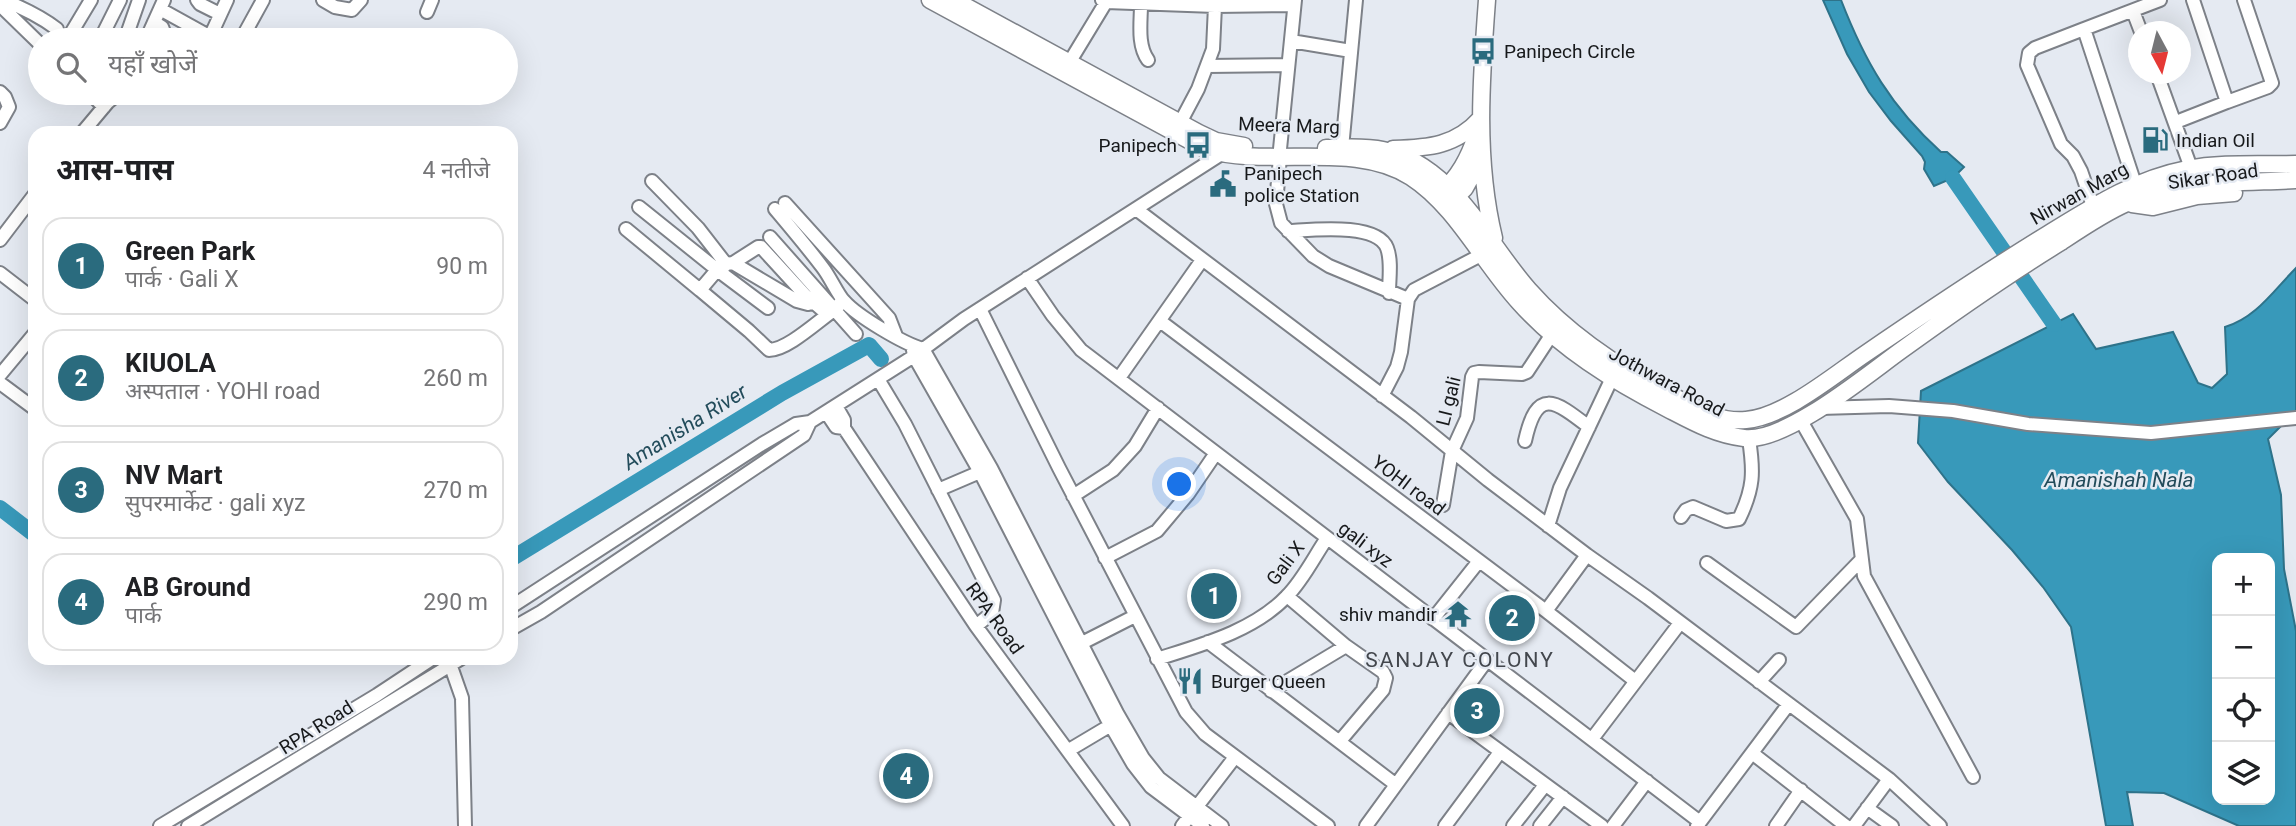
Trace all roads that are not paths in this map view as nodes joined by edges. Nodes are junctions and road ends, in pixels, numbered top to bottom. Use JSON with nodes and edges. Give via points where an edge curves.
{"nodes":[{"id":1,"x":90,"y":0,"type":"edge"},
{"id":2,"x":120,"y":0,"type":"edge"},
{"id":3,"x":197,"y":0,"type":"edge"},
{"id":4,"x":228,"y":0,"type":"edge"},
{"id":5,"x":263,"y":0,"type":"edge"},
{"id":6,"x":323,"y":0,"type":"edge"},
{"id":7,"x":361,"y":0,"type":"edge"},
{"id":8,"x":930,"y":0,"type":"edge"},
{"id":9,"x":954,"y":0,"type":"edge"},
{"id":10,"x":1356,"y":0,"type":"edge"},
{"id":11,"x":1487,"y":0,"type":"edge"},
{"id":12,"x":2160,"y":0,"type":"edge"},
{"id":13,"x":2193,"y":0,"type":"edge"},
{"id":14,"x":2244,"y":0,"type":"edge"},
{"id":15,"x":1104,"y":1,"type":"edge"},
{"id":16,"x":134,"y":2,"type":"edge"},
{"id":17,"x":1186,"y":3,"type":"edge"},
{"id":18,"x":1294,"y":3,"type":"edge"},
{"id":19,"x":0,"y":4,"type":"edge"},
{"id":20,"x":162,"y":4,"type":"edge"},
{"id":21,"x":972,"y":4,"type":"edge"},
{"id":22,"x":1141,"y":4,"type":"junction"},
{"id":23,"x":1215,"y":6,"type":"junction"},
{"id":24,"x":2133,"y":11,"type":"junction"},
{"id":25,"x":220,"y":14,"type":"junction"},
{"id":26,"x":2137,"y":21,"type":"edge"},
{"id":27,"x":154,"y":22,"type":"junction"},
{"id":28,"x":56,"y":28,"type":"edge"},
{"id":29,"x":75,"y":28,"type":"edge"},
{"id":30,"x":106,"y":28,"type":"edge"},
{"id":31,"x":128,"y":28,"type":"edge"},
{"id":32,"x":151,"y":28,"type":"edge"},
{"id":33,"x":162,"y":28,"type":"edge"},
{"id":34,"x":198,"y":28,"type":"edge"},
{"id":35,"x":216,"y":28,"type":"edge"},
{"id":36,"x":248,"y":28,"type":"edge"},
{"id":37,"x":2084,"y":29,"type":"junction"},
{"id":38,"x":28,"y":32,"type":"edge"},
{"id":39,"x":1291,"y":41,"type":"junction"},
{"id":40,"x":1351,"y":51,"type":"junction"},
{"id":41,"x":1148,"y":60,"type":"dead end"},
{"id":42,"x":1069,"y":63,"type":"junction"},
{"id":43,"x":1288,"y":65,"type":"junction"},
{"id":44,"x":1207,"y":66,"type":"junction"},
{"id":45,"x":2161,"y":84,"type":"edge"},
{"id":46,"x":0,"y":92,"type":"edge"},
{"id":47,"x":2227,"y":102,"type":"junction"},
{"id":48,"x":104,"y":105,"type":"edge"},
{"id":49,"x":1480,"y":121,"type":"junction"},
{"id":50,"x":2176,"y":122,"type":"junction"},
{"id":51,"x":0,"y":123,"type":"edge"},
{"id":52,"x":1180,"y":123,"type":"junction"},
{"id":53,"x":87,"y":126,"type":"edge"},
{"id":54,"x":1236,"y":146,"type":"junction"},
{"id":55,"x":1342,"y":148,"type":"junction"},
{"id":56,"x":1377,"y":149,"type":"junction"},
{"id":57,"x":1280,"y":153,"type":"junction"},
{"id":58,"x":1221,"y":154,"type":"junction"},
{"id":59,"x":1482,"y":157,"type":"junction"},
{"id":60,"x":2296,"y":164,"type":"edge"},
{"id":61,"x":2191,"y":168,"type":"junction"},
{"id":62,"x":2296,"y":180,"type":"edge"},
{"id":63,"x":652,"y":181,"type":"dead end"},
{"id":64,"x":2135,"y":184,"type":"junction"},
{"id":65,"x":2296,"y":189,"type":"edge"},
{"id":66,"x":1446,"y":197,"type":"junction"},
{"id":67,"x":28,"y":203,"type":"edge"},
{"id":68,"x":2126,"y":204,"type":"junction"},
{"id":69,"x":639,"y":206,"type":"dead end"},
{"id":70,"x":2094,"y":206,"type":"junction"},
{"id":71,"x":1136,"y":209,"type":"junction"},
{"id":72,"x":626,"y":229,"type":"dead end"},
{"id":73,"x":1288,"y":231,"type":"junction"},
{"id":74,"x":770,"y":237,"type":"dead end"},
{"id":75,"x":0,"y":240,"type":"edge"},
{"id":76,"x":1495,"y":244,"type":"junction"},
{"id":77,"x":2031,"y":253,"type":"junction"},
{"id":78,"x":1481,"y":255,"type":"junction"},
{"id":79,"x":1202,"y":260,"type":"junction"},
{"id":80,"x":724,"y":267,"type":"junction"},
{"id":81,"x":0,"y":273,"type":"edge"},
{"id":82,"x":1027,"y":278,"type":"junction"},
{"id":83,"x":1977,"y":280,"type":"joint"},
{"id":84,"x":700,"y":290,"type":"junction"},
{"id":85,"x":1389,"y":293,"type":"junction"},
{"id":86,"x":28,"y":295,"type":"edge"},
{"id":87,"x":1408,"y":299,"type":"junction"},
{"id":88,"x":815,"y":302,"type":"junction"},
{"id":89,"x":768,"y":308,"type":"dead end"},
{"id":90,"x":835,"y":308,"type":"junction"},
{"id":91,"x":980,"y":309,"type":"junction"},
{"id":92,"x":1160,"y":321,"type":"junction"},
{"id":93,"x":856,"y":334,"type":"dead end"},
{"id":94,"x":1552,"y":334,"type":"junction"},
{"id":95,"x":896,"y":336,"type":"junction"},
{"id":96,"x":28,"y":341,"type":"edge"},
{"id":97,"x":916,"y":351,"type":"junction"},
{"id":98,"x":0,"y":375,"type":"edge"},
{"id":99,"x":878,"y":379,"type":"junction"},
{"id":100,"x":1119,"y":379,"type":"junction"},
{"id":101,"x":1612,"y":379,"type":"junction"},
{"id":102,"x":0,"y":383,"type":"edge"},
{"id":103,"x":1382,"y":396,"type":"junction"},
{"id":104,"x":28,"y":404,"type":"edge"},
{"id":105,"x":1158,"y":408,"type":"junction"},
{"id":106,"x":1820,"y":408,"type":"junction"},
{"id":107,"x":831,"y":409,"type":"junction"},
{"id":108,"x":2296,"y":418,"type":"edge"},
{"id":109,"x":1800,"y":419,"type":"junction"},
{"id":110,"x":810,"y":422,"type":"junction"},
{"id":111,"x":1589,"y":427,"type":"junction"},
{"id":112,"x":1749,"y":439,"type":"junction"},
{"id":113,"x":1525,"y":441,"type":"dead end"},
{"id":114,"x":1452,"y":451,"type":"junction"},
{"id":115,"x":1216,"y":453,"type":"junction"},
{"id":116,"x":985,"y":470,"type":"junction"},
{"id":117,"x":938,"y":490,"type":"junction"},
{"id":118,"x":1073,"y":496,"type":"junction"},
{"id":119,"x":1443,"y":505,"type":"dead end"},
{"id":120,"x":1681,"y":517,"type":"dead end"},
{"id":121,"x":1548,"y":526,"type":"junction"},
{"id":122,"x":1327,"y":538,"type":"junction"},
{"id":123,"x":1587,"y":555,"type":"junction"},
{"id":124,"x":1105,"y":558,"type":"junction"},
{"id":125,"x":1862,"y":559,"type":"junction"},
{"id":126,"x":1479,"y":561,"type":"junction"},
{"id":127,"x":1707,"y":564,"type":"dead end"},
{"id":128,"x":1287,"y":596,"type":"junction"},
{"id":129,"x":518,"y":602,"type":"edge"},
{"id":130,"x":1546,"y":611,"type":"junction"},
{"id":131,"x":1135,"y":616,"type":"junction"},
{"id":132,"x":1433,"y":619,"type":"junction"},
{"id":133,"x":1680,"y":623,"type":"junction"},
{"id":134,"x":518,"y":625,"type":"edge"},
{"id":135,"x":976,"y":626,"type":"junction"},
{"id":136,"x":1208,"y":642,"type":"junction"},
{"id":137,"x":1076,"y":646,"type":"junction"},
{"id":138,"x":1346,"y":646,"type":"junction"},
{"id":139,"x":1157,"y":659,"type":"junction"},
{"id":140,"x":1487,"y":660,"type":"junction"},
{"id":141,"x":1779,"y":660,"type":"dead end"},
{"id":142,"x":422,"y":665,"type":"edge"},
{"id":143,"x":445,"y":665,"type":"edge"},
{"id":144,"x":454,"y":665,"type":"edge"},
{"id":145,"x":1634,"y":681,"type":"junction"},
{"id":146,"x":1759,"y":682,"type":"junction"},
{"id":147,"x":1271,"y":691,"type":"junction"},
{"id":148,"x":1788,"y":705,"type":"junction"},
{"id":149,"x":1448,"y":713,"type":"junction"},
{"id":150,"x":1111,"y":725,"type":"junction"},
{"id":151,"x":1592,"y":739,"type":"junction"},
{"id":152,"x":1340,"y":741,"type":"junction"},
{"id":153,"x":1069,"y":750,"type":"junction"},
{"id":154,"x":1500,"y":752,"type":"junction"},
{"id":155,"x":1752,"y":753,"type":"junction"},
{"id":156,"x":1235,"y":757,"type":"junction"},
{"id":157,"x":1138,"y":761,"type":"junction"},
{"id":158,"x":1973,"y":777,"type":"dead end"},
{"id":159,"x":1889,"y":779,"type":"junction"},
{"id":160,"x":1647,"y":781,"type":"junction"},
{"id":161,"x":1395,"y":784,"type":"junction"},
{"id":162,"x":1545,"y":785,"type":"junction"},
{"id":163,"x":1801,"y":790,"type":"junction"},
{"id":164,"x":1563,"y":797,"type":"junction"},
{"id":165,"x":1867,"y":808,"type":"junction"},
{"id":166,"x":1190,"y":816,"type":"edge"},
{"id":167,"x":1698,"y":824,"type":"edge"},
{"id":168,"x":160,"y":826,"type":"edge"},
{"id":169,"x":188,"y":826,"type":"edge"},
{"id":170,"x":464,"y":826,"type":"edge"},
{"id":171,"x":1123,"y":826,"type":"edge"},
{"id":172,"x":1203,"y":826,"type":"edge"},
{"id":173,"x":1222,"y":826,"type":"edge"},
{"id":174,"x":1328,"y":826,"type":"edge"},
{"id":175,"x":1366,"y":826,"type":"edge"},
{"id":176,"x":1446,"y":826,"type":"edge"},
{"id":177,"x":1513,"y":826,"type":"edge"},
{"id":178,"x":1540,"y":826,"type":"edge"},
{"id":179,"x":1602,"y":826,"type":"edge"},
{"id":180,"x":1613,"y":826,"type":"edge"},
{"id":181,"x":1776,"y":826,"type":"edge"},
{"id":182,"x":1846,"y":826,"type":"edge"},
{"id":183,"x":1854,"y":826,"type":"edge"},
{"id":184,"x":1892,"y":826,"type":"edge"},
{"id":185,"x":1940,"y":826,"type":"edge"}],
"edges":[{"from":1,"to":29,"type":"street"},
{"from":2,"to":30,"type":"street"},
{"from":3,"to":25,"type":"street"},
{"from":4,"to":25,"type":"street"},
{"from":5,"to":36,"type":"street"},
{"from":6,"to":7,"type":"street","via":[[352,10]]},
{"from":8,"to":58,"type":"main road","name":"Meera Marg"},
{"from":9,"to":21,"type":"main road","name":"Meera Marg"},
{"from":10,"to":40,"type":"street"},
{"from":11,"to":49,"type":"main road"},
{"from":12,"to":24,"type":"street"},
{"from":13,"to":47,"type":"street"},
{"from":14,"to":47,"type":"street","via":[[2272,83]]},
{"from":15,"to":22,"type":"street"},
{"from":15,"to":42,"type":"street"},
{"from":16,"to":31,"type":"street"},
{"from":17,"to":22,"type":"street"},
{"from":17,"to":23,"type":"street"},
{"from":18,"to":23,"type":"street"},
{"from":18,"to":39,"type":"street"},
{"from":19,"to":28,"type":"street","via":[[2,0],[37,14]]},
{"from":19,"to":38,"type":"street"},
{"from":20,"to":27,"type":"street"},
{"from":20,"to":34,"type":"street"},
{"from":21,"to":42,"type":"main road","name":"Meera Marg"},
{"from":22,"to":41,"type":"street","via":[[1141,42]]},
{"from":23,"to":44,"type":"street","via":[[1215,39]]},
{"from":24,"to":26,"type":"street"},
{"from":24,"to":37,"type":"street"},
{"from":25,"to":35,"type":"street"},
{"from":27,"to":32,"type":"street"},
{"from":27,"to":33,"type":"street"},
{"from":37,"to":64,"type":"street"},
{"from":37,"to":70,"type":"street","via":[[2035,48],[2027,65]]},
{"from":39,"to":40,"type":"street"},
{"from":39,"to":43,"type":"street"},
{"from":40,"to":55,"type":"street"},
{"from":42,"to":52,"type":"main road","name":"Meera Marg"},
{"from":43,"to":44,"type":"street"},
{"from":43,"to":57,"type":"street"},
{"from":44,"to":52,"type":"street"},
{"from":45,"to":50,"type":"street"},
{"from":46,"to":51,"type":"street","via":[[9,107]]},
{"from":47,"to":50,"type":"street"},
{"from":48,"to":53,"type":"street"},
{"from":49,"to":56,"type":"main road","via":[[1445,143]]},
{"from":49,"to":59,"type":"main road"},
{"from":49,"to":66,"type":"main road","via":[[1466,161]]},
{"from":50,"to":61,"type":"street"},
{"from":52,"to":54,"type":"main road","name":"Meera Marg"},
{"from":54,"to":57,"type":"main road","name":"Meera Marg"},
{"from":54,"to":58,"type":"street"},
{"from":55,"to":56,"type":"main road","name":"Meera Marg"},
{"from":55,"to":57,"type":"main road","name":"Meera Marg"},
{"from":56,"to":66,"type":"main road","name":"Meera Marg","via":[[1407,157]]},
{"from":57,"to":58,"type":"main road","name":"Meera Marg"},
{"from":57,"to":66,"type":"main road","name":"Meera Marg","via":[[1377,163]]},
{"from":57,"to":73,"type":"street","via":[[1276,204]]},
{"from":58,"to":71,"type":"street"},
{"from":59,"to":66,"type":"main road","via":[[1474,175]]},
{"from":59,"to":76,"type":"main road"},
{"from":60,"to":61,"type":"main road","name":"Nirwan Marg"},
{"from":61,"to":64,"type":"main road","name":"Nirwan Marg"},
{"from":62,"to":68,"type":"main road","via":[[2212,183]]},
{"from":63,"to":80,"type":"street","via":[[698,228]]},
{"from":64,"to":70,"type":"main road","name":"Nirwan Marg"},
{"from":65,"to":68,"type":"main road","name":"Sikar Road","via":[[2197,196],[2153,207]]},
{"from":66,"to":76,"type":"main road","name":"Meera Marg"},
{"from":66,"to":78,"type":"main road","name":"Jothwara Road"},
{"from":67,"to":75,"type":"street"},
{"from":68,"to":77,"type":"main road"},
{"from":69,"to":80,"type":"street"},
{"from":70,"to":77,"type":"main road","name":"Nirwan Marg"},
{"from":71,"to":79,"type":"street"},
{"from":71,"to":82,"type":"street"},
{"from":72,"to":84,"type":"street"},
{"from":73,"to":85,"type":"street","via":[[1329,266]]},
{"from":73,"to":85,"type":"street","via":[[1364,232],[1378,238],[1387,247]]},
{"from":74,"to":90,"type":"street"},
{"from":76,"to":83,"type":"main road","name":"Jothwara Road","via":[[1527,288],[1579,337],[1657,388],[1712,416],[1747,421],[1768,415],[1815,389]]},
{"from":77,"to":83,"type":"main road","name":"Nirwan Marg"},
{"from":77,"to":106,"type":"main road","via":[[1992,288]]},
{"from":78,"to":87,"type":"street","via":[[1419,285]]},
{"from":78,"to":94,"type":"main road","name":"Jothwara Road"},
{"from":79,"to":92,"type":"street"},
{"from":79,"to":103,"type":"street"},
{"from":80,"to":84,"type":"street"},
{"from":80,"to":88,"type":"street","via":[[797,301]]},
{"from":80,"to":88,"type":"street","via":[[761,247]]},
{"from":80,"to":89,"type":"street"},
{"from":81,"to":86,"type":"street"},
{"from":82,"to":91,"type":"street"},
{"from":82,"to":100,"type":"street","name":"gali xyz","via":[[1069,337]]},
{"from":84,"to":90,"type":"street","via":[[772,351]]},
{"from":85,"to":87,"type":"street"},
{"from":87,"to":103,"type":"street","via":[[1397,368]]},
{"from":88,"to":90,"type":"street"},
{"from":90,"to":93,"type":"street"},
{"from":90,"to":95,"type":"street","via":[[861,315]]},
{"from":90,"to":95,"type":"street","via":[[836,285],[780,206],[889,318]]},
{"from":91,"to":97,"type":"street"},
{"from":91,"to":118,"type":"street"},
{"from":92,"to":100,"type":"street"},
{"from":92,"to":126,"type":"street","name":"YOHI road"},
{"from":94,"to":101,"type":"main road","name":"Jothwara Road"},
{"from":94,"to":114,"type":"street","name":"LI gali","via":[[1527,372],[1474,373],[1467,418]]},
{"from":95,"to":97,"type":"street"},
{"from":96,"to":98,"type":"street"},
{"from":97,"to":99,"type":"street"},
{"from":97,"to":116,"type":"street"},
{"from":99,"to":107,"type":"street"},
{"from":99,"to":117,"type":"street"},
{"from":100,"to":105,"type":"street","name":"gali xyz"},
{"from":101,"to":111,"type":"street"},
{"from":101,"to":112,"type":"main road","name":"Jothwara Road","via":[[1706,429]]},
{"from":102,"to":104,"type":"street"},
{"from":103,"to":114,"type":"street"},
{"from":105,"to":115,"type":"street","name":"gali xyz"},
{"from":105,"to":118,"type":"street","via":[[1135,446],[1113,470]]},
{"from":106,"to":108,"type":"street","via":[[1889,405],[2028,424],[2151,433]]},
{"from":106,"to":109,"type":"main road"},
{"from":107,"to":110,"type":"street"},
{"from":107,"to":135,"type":"street","name":"RPA Road","via":[[845,420],[844,428]]},
{"from":109,"to":112,"type":"main road"},
{"from":109,"to":125,"type":"street","via":[[1857,519]]},
{"from":110,"to":129,"type":"street","via":[[796,424],[762,444]]},
{"from":110,"to":134,"type":"street","via":[[804,435]]},
{"from":111,"to":113,"type":"street","via":[[1562,406],[1545,404],[1530,418]]},
{"from":111,"to":121,"type":"street"},
{"from":112,"to":120,"type":"street","via":[[1753,479],[1739,519],[1726,521],[1693,507]]},
{"from":114,"to":119,"type":"street"},
{"from":114,"to":121,"type":"street"},
{"from":115,"to":122,"type":"street","name":"gali xyz"},
{"from":115,"to":124,"type":"street","via":[[1157,531]]},
{"from":116,"to":117,"type":"street"},
{"from":116,"to":137,"type":"street"},
{"from":117,"to":135,"type":"street","via":[[994,600],[992,613]]},
{"from":118,"to":124,"type":"street"},
{"from":121,"to":123,"type":"street"},
{"from":122,"to":128,"type":"street","name":"Gali X"},
{"from":122,"to":132,"type":"street","name":"gali xyz"},
{"from":123,"to":130,"type":"street"},
{"from":123,"to":133,"type":"street"},
{"from":124,"to":131,"type":"street"},
{"from":125,"to":127,"type":"street","via":[[1796,627]]},
{"from":125,"to":158,"type":"street","via":[[1864,576]]},
{"from":126,"to":130,"type":"street","name":"YOHI road"},
{"from":126,"to":132,"type":"street"},
{"from":128,"to":136,"type":"street","name":"Gali X","via":[[1258,618]]},
{"from":128,"to":138,"type":"street"},
{"from":130,"to":145,"type":"street","name":"YOHI road"},
{"from":131,"to":137,"type":"street"},
{"from":131,"to":139,"type":"street"},
{"from":132,"to":140,"type":"street","name":"gali xyz"},
{"from":133,"to":145,"type":"street"},
{"from":133,"to":146,"type":"street"},
{"from":135,"to":153,"type":"street","name":"RPA Road"},
{"from":136,"to":139,"type":"street","name":"Gali X"},
{"from":136,"to":147,"type":"street"},
{"from":137,"to":150,"type":"street"},
{"from":137,"to":157,"type":"street"},
{"from":138,"to":147,"type":"street"},
{"from":138,"to":152,"type":"street","via":[[1387,678],[1383,690]]},
{"from":139,"to":156,"type":"street","via":[[1194,722]]},
{"from":140,"to":149,"type":"street"},
{"from":140,"to":151,"type":"street","name":"gali xyz"},
{"from":141,"to":146,"type":"street"},
{"from":142,"to":168,"type":"street"},
{"from":143,"to":169,"type":"street","name":"RPA Road"},
{"from":144,"to":170,"type":"street","via":[[462,698]]},
{"from":145,"to":151,"type":"street"},
{"from":146,"to":148,"type":"street"},
{"from":147,"to":152,"type":"street"},
{"from":148,"to":155,"type":"street"},
{"from":148,"to":159,"type":"street"},
{"from":149,"to":154,"type":"street"},
{"from":149,"to":161,"type":"street"},
{"from":150,"to":153,"type":"street"},
{"from":150,"to":157,"type":"street"},
{"from":151,"to":160,"type":"street","name":"gali xyz"},
{"from":152,"to":161,"type":"street"},
{"from":153,"to":171,"type":"street","name":"RPA Road"},
{"from":154,"to":162,"type":"street"},
{"from":154,"to":176,"type":"street"},
{"from":155,"to":163,"type":"street"},
{"from":155,"to":167,"type":"street"},
{"from":156,"to":166,"type":"street"},
{"from":156,"to":174,"type":"street"},
{"from":157,"to":166,"type":"street","via":[[1159,778]]},
{"from":159,"to":165,"type":"street"},
{"from":159,"to":185,"type":"street"},
{"from":160,"to":167,"type":"street","name":"gali xyz"},
{"from":160,"to":180,"type":"street"},
{"from":161,"to":175,"type":"street"},
{"from":162,"to":164,"type":"street"},
{"from":162,"to":177,"type":"street"},
{"from":163,"to":181,"type":"street"},
{"from":163,"to":182,"type":"street"},
{"from":164,"to":178,"type":"street"},
{"from":164,"to":179,"type":"street"},
{"from":165,"to":183,"type":"street"},
{"from":165,"to":184,"type":"street"},
{"from":166,"to":172,"type":"street"},
{"from":166,"to":173,"type":"street"}]}
